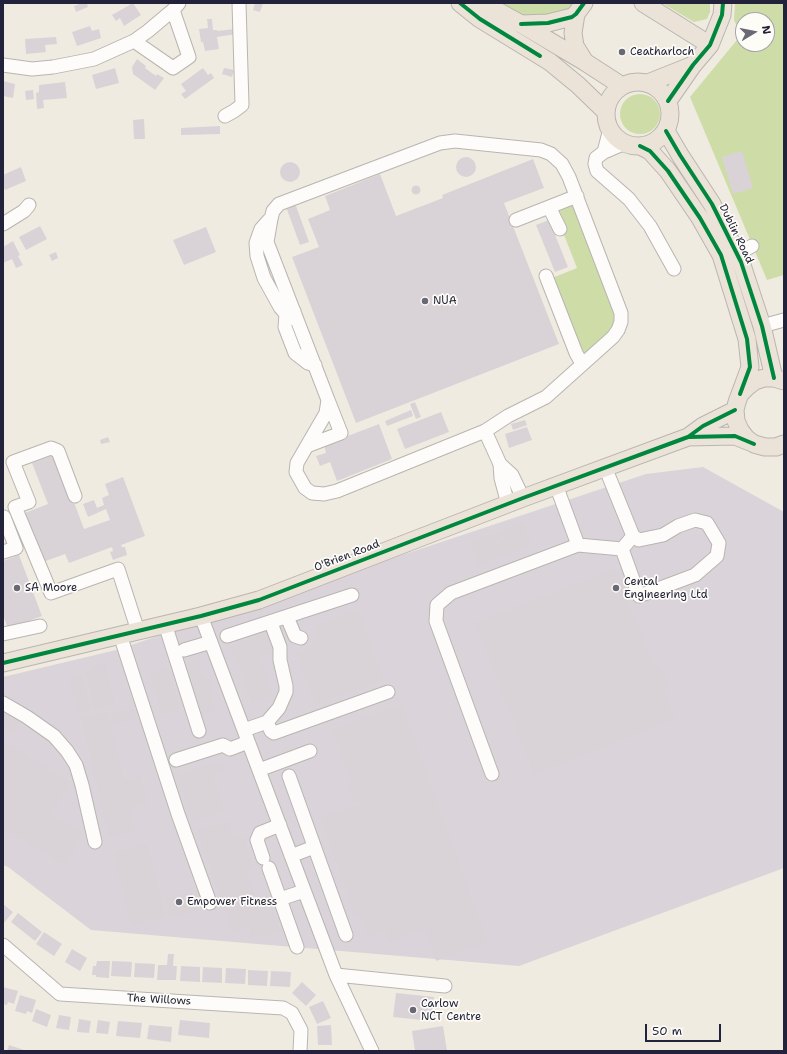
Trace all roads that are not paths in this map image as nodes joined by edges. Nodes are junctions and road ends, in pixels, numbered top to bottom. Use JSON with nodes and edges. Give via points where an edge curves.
{"nodes":[{"id":1,"x":239,"y":3,"type":"edge"},
{"id":2,"x":460,"y":3,"type":"edge"},
{"id":3,"x":480,"y":3,"type":"edge"},
{"id":4,"x":643,"y":3,"type":"edge"},
{"id":5,"x":723,"y":3,"type":"edge"},
{"id":6,"x":176,"y":6,"type":"edge"},
{"id":7,"x":577,"y":12,"type":"edge"},
{"id":8,"x":521,"y":24,"type":"junction"},
{"id":9,"x":134,"y":41,"type":"junction"},
{"id":10,"x":710,"y":46,"type":"junction"},
{"id":11,"x":559,"y":47,"type":"junction"},
{"id":12,"x":550,"y":62,"type":"junction"},
{"id":13,"x":585,"y":62,"type":"junction"},
{"id":14,"x":3,"y":65,"type":"edge"},
{"id":15,"x":693,"y":65,"type":"junction"},
{"id":16,"x":648,"y":83,"type":"junction"},
{"id":17,"x":622,"y":86,"type":"junction"},
{"id":18,"x":668,"y":101,"type":"junction"},
{"id":19,"x":606,"y":112,"type":"junction"},
{"id":20,"x":225,"y":116,"type":"dead end"},
{"id":21,"x":610,"y":129,"type":"junction"},
{"id":22,"x":666,"y":131,"type":"junction"},
{"id":23,"x":632,"y":145,"type":"junction"},
{"id":24,"x":604,"y":152,"type":"junction"},
{"id":25,"x":577,"y":196,"type":"junction"},
{"id":26,"x":29,"y":205,"type":"dead end"},
{"id":27,"x":549,"y":207,"type":"junction"},
{"id":28,"x":516,"y":220,"type":"dead end"},
{"id":29,"x":3,"y":224,"type":"edge"},
{"id":30,"x":560,"y":229,"type":"dead end"},
{"id":31,"x":752,"y":246,"type":"dead end"},
{"id":32,"x":737,"y":254,"type":"junction"},
{"id":33,"x":674,"y":269,"type":"dead end"},
{"id":34,"x":546,"y":276,"type":"dead end"},
{"id":35,"x":784,"y":320,"type":"edge"},
{"id":36,"x":762,"y":326,"type":"junction"},
{"id":37,"x":582,"y":364,"type":"junction"},
{"id":38,"x":779,"y":380,"type":"edge"},
{"id":39,"x":740,"y":394,"type":"junction"},
{"id":40,"x":328,"y":400,"type":"junction"},
{"id":41,"x":735,"y":410,"type":"junction"},
{"id":42,"x":486,"y":431,"type":"junction"},
{"id":43,"x":688,"y":437,"type":"junction"},
{"id":44,"x":754,"y":444,"type":"junction"},
{"id":45,"x":307,"y":446,"type":"junction"},
{"id":46,"x":781,"y":449,"type":"edge"},
{"id":47,"x":605,"y":467,"type":"junction"},
{"id":48,"x":556,"y":485,"type":"junction"},
{"id":49,"x":75,"y":496,"type":"dead end"},
{"id":50,"x":515,"y":501,"type":"junction"},
{"id":51,"x":4,"y":517,"type":"edge"},
{"id":52,"x":633,"y":536,"type":"junction"},
{"id":53,"x":578,"y":545,"type":"junction"},
{"id":54,"x":622,"y":549,"type":"junction"},
{"id":55,"x":3,"y":552,"type":"edge"},
{"id":56,"x":352,"y":595,"type":"dead end"},
{"id":57,"x":201,"y":616,"type":"junction"},
{"id":58,"x":287,"y":617,"type":"junction"},
{"id":59,"x":271,"y":623,"type":"junction"},
{"id":60,"x":165,"y":624,"type":"junction"},
{"id":61,"x":40,"y":626,"type":"dead end"},
{"id":62,"x":138,"y":631,"type":"junction"},
{"id":63,"x":3,"y":634,"type":"edge"},
{"id":64,"x":120,"y":635,"type":"junction"},
{"id":65,"x":227,"y":636,"type":"dead end"},
{"id":66,"x":301,"y":638,"type":"dead end"},
{"id":67,"x":211,"y":642,"type":"junction"},
{"id":68,"x":184,"y":650,"type":"dead end"},
{"id":69,"x":3,"y":662,"type":"edge"},
{"id":70,"x":388,"y":692,"type":"dead end"},
{"id":71,"x":3,"y":703,"type":"edge"},
{"id":72,"x":267,"y":722,"type":"junction"},
{"id":73,"x":199,"y":731,"type":"dead end"},
{"id":74,"x":246,"y":736,"type":"junction"},
{"id":75,"x":310,"y":751,"type":"dead end"},
{"id":76,"x":176,"y":760,"type":"dead end"},
{"id":77,"x":259,"y":770,"type":"junction"},
{"id":78,"x":492,"y":774,"type":"dead end"},
{"id":79,"x":289,"y":776,"type":"dead end"},
{"id":80,"x":280,"y":825,"type":"junction"},
{"id":81,"x":95,"y":842,"type":"dead end"},
{"id":82,"x":314,"y":847,"type":"junction"},
{"id":83,"x":291,"y":856,"type":"junction"},
{"id":84,"x":304,"y":891,"type":"junction"},
{"id":85,"x":280,"y":899,"type":"junction"},
{"id":86,"x":210,"y":903,"type":"dead end"},
{"id":87,"x":346,"y":935,"type":"dead end"},
{"id":88,"x":3,"y":945,"type":"edge"},
{"id":89,"x":297,"y":947,"type":"dead end"},
{"id":90,"x":336,"y":975,"type":"junction"},
{"id":91,"x":445,"y":986,"type":"dead end"},
{"id":92,"x":300,"y":1051,"type":"edge"},
{"id":93,"x":372,"y":1051,"type":"edge"}],
"edges":[{"from":1,"to":20,"type":"street","via":[[242,105]]},
{"from":2,"to":12,"type":"main road","via":[[480,19]]},
{"from":3,"to":8,"type":"main road"},
{"from":4,"to":10,"type":"main road"},
{"from":5,"to":10,"type":"main road","via":[[722,15]]},
{"from":6,"to":9,"type":"street"},
{"from":6,"to":9,"type":"street","via":[[189,57],[173,68]]},
{"from":7,"to":8,"type":"main road","via":[[548,23]]},
{"from":7,"to":11,"type":"main road"},
{"from":7,"to":13,"type":"main road","via":[[573,33],[575,46]]},
{"from":8,"to":11,"type":"main road"},
{"from":9,"to":14,"type":"street","via":[[94,59],[71,64],[32,69]]},
{"from":10,"to":15,"type":"main road"},
{"from":11,"to":12,"type":"main road"},
{"from":11,"to":13,"type":"main road"},
{"from":12,"to":19,"type":"main road"},
{"from":13,"to":17,"type":"main road"},
{"from":15,"to":16,"type":"main road"},
{"from":15,"to":18,"type":"main road"},
{"from":16,"to":17,"type":"main road","via":[[639,82]]},
{"from":16,"to":18,"type":"main road","via":[[660,90]]},
{"from":17,"to":19,"type":"main road","via":[[614,93]]},
{"from":18,"to":22,"type":"main road","via":[[670,121]]},
{"from":19,"to":21,"type":"main road"},
{"from":21,"to":23,"type":"main road","via":[[616,137]]},
{"from":21,"to":24,"type":"street"},
{"from":22,"to":23,"type":"main road","via":[[650,144]]},
{"from":22,"to":32,"type":"main road","name":"Dublin Road","via":[[712,204]]},
{"from":23,"to":24,"type":"street"},
{"from":23,"to":39,"type":"main road","name":"Dublin Road","via":[[650,151],[668,171],[700,218],[721,256],[747,339],[750,367]]},
{"from":24,"to":33,"type":"street","via":[[596,158],[597,171],[629,199],[650,226]]},
{"from":25,"to":27,"type":"street"},
{"from":25,"to":37,"type":"street","via":[[621,313],[621,322],[613,337]]},
{"from":25,"to":40,"type":"street","via":[[562,164],[546,152],[455,141],[440,143],[279,204],[273,211],[267,242],[290,313],[315,365]]},
{"from":26,"to":29,"type":"street","via":[[24,212]]},
{"from":27,"to":28,"type":"street"},
{"from":27,"to":30,"type":"street"},
{"from":31,"to":32,"type":"street"},
{"from":32,"to":36,"type":"main road","name":"Dublin Road"},
{"from":34,"to":37,"type":"street"},
{"from":35,"to":36,"type":"street"},
{"from":36,"to":38,"type":"main road","name":"Dublin Road"},
{"from":37,"to":42,"type":"street","via":[[546,397],[508,416]]},
{"from":38,"to":39,"type":"main road","via":[[764,378],[755,381]]},
{"from":39,"to":41,"type":"main road","name":"Dublin Road"},
{"from":40,"to":45,"type":"street","via":[[326,413]]},
{"from":40,"to":45,"type":"street","via":[[341,433]]},
{"from":41,"to":43,"type":"main road","name":"O'Brien Road"},
{"from":41,"to":44,"type":"main road","via":[[740,430]]},
{"from":42,"to":45,"type":"street","via":[[324,494],[312,493],[296,472],[297,463]]},
{"from":42,"to":50,"type":"street","via":[[500,464],[512,475]]},
{"from":43,"to":44,"type":"main road","name":"O'Brien Road","via":[[735,436]]},
{"from":43,"to":47,"type":"main road","name":"O'Brien Road"},
{"from":44,"to":46,"type":"main road","name":"O'Brien Road"},
{"from":47,"to":48,"type":"main road","name":"O'Brien Road"},
{"from":47,"to":52,"type":"street"},
{"from":48,"to":50,"type":"main road","name":"O'Brien Road"},
{"from":48,"to":53,"type":"street"},
{"from":49,"to":62,"type":"street","via":[[58,451],[51,448],[14,462],[28,502],[15,508],[51,593],[118,569]]},
{"from":50,"to":57,"type":"main road","name":"O'Brien Road","via":[[259,600]]},
{"from":51,"to":55,"type":"street","via":[[16,548]]},
{"from":52,"to":54,"type":"street"},
{"from":52,"to":54,"type":"street","via":[[639,540],[663,535],[695,520],[707,523],[718,543],[717,556],[695,575],[639,596]]},
{"from":53,"to":54,"type":"street"},
{"from":53,"to":78,"type":"street","via":[[451,593],[437,605],[436,621]]},
{"from":56,"to":58,"type":"street"},
{"from":57,"to":60,"type":"main road","name":"O'Brien Road"},
{"from":57,"to":67,"type":"street"},
{"from":58,"to":59,"type":"street"},
{"from":58,"to":66,"type":"street","via":[[295,636]]},
{"from":59,"to":65,"type":"street"},
{"from":59,"to":72,"type":"street","via":[[280,647],[286,692],[279,708]]},
{"from":60,"to":62,"type":"main road","name":"O'Brien Road"},
{"from":60,"to":73,"type":"street"},
{"from":61,"to":63,"type":"street"},
{"from":62,"to":64,"type":"main road","name":"O'Brien Road"},
{"from":64,"to":69,"type":"main road","name":"O'Brien Road"},
{"from":64,"to":86,"type":"street"},
{"from":67,"to":68,"type":"street"},
{"from":67,"to":74,"type":"street"},
{"from":70,"to":72,"type":"street","via":[[274,733]]},
{"from":71,"to":81,"type":"street","via":[[54,736],[67,751],[76,765]]},
{"from":72,"to":74,"type":"street"},
{"from":74,"to":76,"type":"street","via":[[230,749],[224,745]]},
{"from":74,"to":77,"type":"street"},
{"from":75,"to":77,"type":"street"},
{"from":77,"to":80,"type":"street"},
{"from":79,"to":82,"type":"street"},
{"from":80,"to":83,"type":"street"},
{"from":80,"to":85,"type":"street","via":[[260,833],[257,840]]},
{"from":82,"to":83,"type":"street"},
{"from":82,"to":87,"type":"street"},
{"from":83,"to":84,"type":"street"},
{"from":84,"to":85,"type":"street"},
{"from":84,"to":90,"type":"street"},
{"from":85,"to":89,"type":"street"},
{"from":88,"to":92,"type":"street","name":"The Willows","via":[[60,994],[283,1008],[292,1013],[301,1030]]},
{"from":90,"to":91,"type":"street"},
{"from":90,"to":93,"type":"street"}]}
